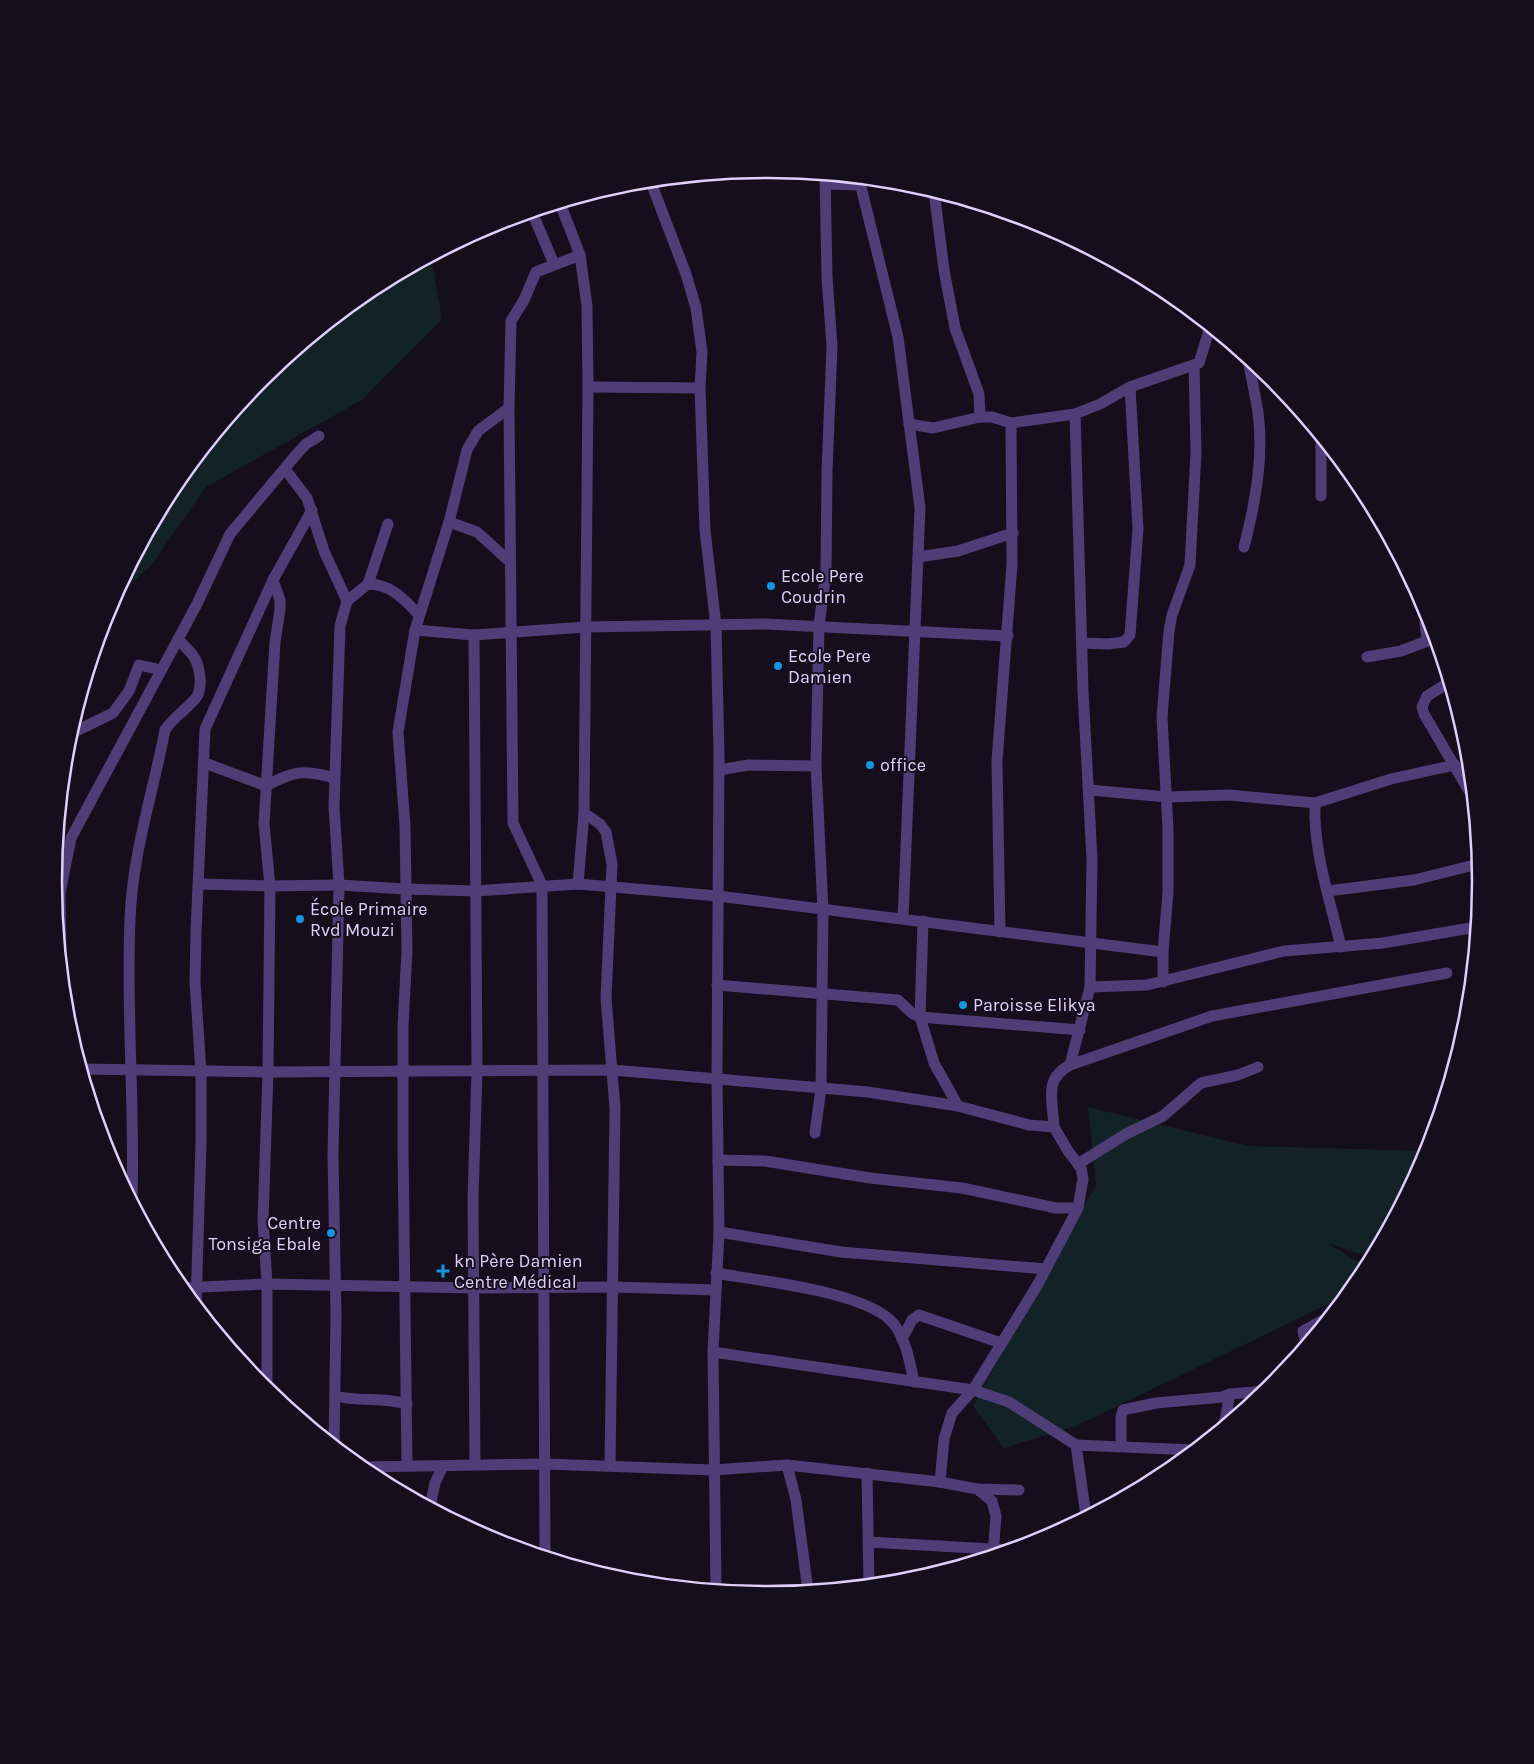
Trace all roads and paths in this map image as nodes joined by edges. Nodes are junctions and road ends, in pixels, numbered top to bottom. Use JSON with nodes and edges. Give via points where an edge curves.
{"nodes":[{"id":1,"x":825,"y":180,"type":"edge"},
{"id":2,"x":849,"y":183,"type":"edge"},
{"id":3,"x":653,"y":187,"type":"edge"},
{"id":4,"x":935,"y":199,"type":"edge"},
{"id":5,"x":562,"y":209,"type":"edge"},
{"id":6,"x":534,"y":217,"type":"edge"},
{"id":7,"x":580,"y":255,"type":"junction"},
{"id":8,"x":554,"y":264,"type":"junction"},
{"id":9,"x":1208,"y":333,"type":"edge"},
{"id":10,"x":1194,"y":365,"type":"junction"},
{"id":11,"x":1250,"y":370,"type":"edge"},
{"id":12,"x":588,"y":387,"type":"junction"},
{"id":13,"x":1130,"y":387,"type":"junction"},
{"id":14,"x":700,"y":388,"type":"junction"},
{"id":15,"x":508,"y":408,"type":"junction"},
{"id":16,"x":1075,"y":414,"type":"junction"},
{"id":17,"x":980,"y":417,"type":"junction"},
{"id":18,"x":1011,"y":423,"type":"junction"},
{"id":19,"x":909,"y":424,"type":"junction"},
{"id":20,"x":319,"y":436,"type":"dead end"},
{"id":21,"x":1321,"y":447,"type":"edge"},
{"id":22,"x":285,"y":469,"type":"junction"},
{"id":23,"x":1321,"y":496,"type":"dead end"},
{"id":24,"x":312,"y":510,"type":"junction"},
{"id":25,"x":449,"y":522,"type":"junction"},
{"id":26,"x":388,"y":524,"type":"dead end"},
{"id":27,"x":1013,"y":533,"type":"junction"},
{"id":28,"x":1244,"y":547,"type":"dead end"},
{"id":29,"x":918,"y":557,"type":"junction"},
{"id":30,"x":509,"y":560,"type":"junction"},
{"id":31,"x":273,"y":580,"type":"junction"},
{"id":32,"x":368,"y":584,"type":"junction"},
{"id":33,"x":347,"y":601,"type":"junction"},
{"id":34,"x":419,"y":615,"type":"junction"},
{"id":35,"x":819,"y":625,"type":"junction"},
{"id":36,"x":716,"y":626,"type":"junction"},
{"id":37,"x":585,"y":627,"type":"junction"},
{"id":38,"x":415,"y":630,"type":"junction"},
{"id":39,"x":914,"y":630,"type":"junction"},
{"id":40,"x":511,"y":631,"type":"junction"},
{"id":41,"x":474,"y":635,"type":"junction"},
{"id":42,"x":1008,"y":636,"type":"junction"},
{"id":43,"x":178,"y":640,"type":"junction"},
{"id":44,"x":1428,"y":640,"type":"edge"},
{"id":45,"x":1082,"y":643,"type":"junction"},
{"id":46,"x":1367,"y":657,"type":"dead end"},
{"id":47,"x":161,"y":670,"type":"junction"},
{"id":48,"x":1443,"y":686,"type":"edge"},
{"id":49,"x":80,"y":729,"type":"edge"},
{"id":50,"x":205,"y":763,"type":"junction"},
{"id":51,"x":1455,"y":765,"type":"junction"},
{"id":52,"x":816,"y":766,"type":"junction"},
{"id":53,"x":719,"y":770,"type":"junction"},
{"id":54,"x":334,"y":778,"type":"junction"},
{"id":55,"x":1464,"y":781,"type":"edge"},
{"id":56,"x":266,"y":786,"type":"junction"},
{"id":57,"x":1089,"y":790,"type":"junction"},
{"id":58,"x":1168,"y":797,"type":"junction"},
{"id":59,"x":1316,"y":803,"type":"junction"},
{"id":60,"x":584,"y":813,"type":"junction"},
{"id":61,"x":1471,"y":866,"type":"edge"},
{"id":62,"x":62,"y":883,"type":"edge"},
{"id":63,"x":200,"y":884,"type":"junction"},
{"id":64,"x":578,"y":884,"type":"junction"},
{"id":65,"x":339,"y":885,"type":"junction"},
{"id":66,"x":542,"y":885,"type":"junction"},
{"id":67,"x":270,"y":886,"type":"junction"},
{"id":68,"x":612,"y":886,"type":"junction"},
{"id":69,"x":406,"y":890,"type":"junction"},
{"id":70,"x":475,"y":891,"type":"junction"},
{"id":71,"x":1328,"y":891,"type":"junction"},
{"id":72,"x":718,"y":896,"type":"junction"},
{"id":73,"x":823,"y":911,"type":"junction"},
{"id":74,"x":903,"y":919,"type":"junction"},
{"id":75,"x":923,"y":921,"type":"junction"},
{"id":76,"x":1470,"y":928,"type":"edge"},
{"id":77,"x":1000,"y":932,"type":"junction"},
{"id":78,"x":1090,"y":942,"type":"junction"},
{"id":79,"x":1340,"y":947,"type":"junction"},
{"id":80,"x":1163,"y":952,"type":"junction"},
{"id":81,"x":1447,"y":974,"type":"dead end"},
{"id":82,"x":1163,"y":982,"type":"junction"},
{"id":83,"x":717,"y":984,"type":"junction"},
{"id":84,"x":1090,"y":987,"type":"junction"},
{"id":85,"x":822,"y":992,"type":"junction"},
{"id":86,"x":920,"y":1017,"type":"junction"},
{"id":87,"x":1080,"y":1030,"type":"junction"},
{"id":88,"x":1070,"y":1065,"type":"junction"},
{"id":89,"x":1258,"y":1067,"type":"dead end"},
{"id":90,"x":89,"y":1069,"type":"edge"},
{"id":91,"x":132,"y":1070,"type":"junction"},
{"id":92,"x":542,"y":1070,"type":"junction"},
{"id":93,"x":613,"y":1070,"type":"junction"},
{"id":94,"x":477,"y":1071,"type":"junction"},
{"id":95,"x":201,"y":1072,"type":"junction"},
{"id":96,"x":268,"y":1072,"type":"junction"},
{"id":97,"x":335,"y":1072,"type":"junction"},
{"id":98,"x":403,"y":1072,"type":"junction"},
{"id":99,"x":717,"y":1078,"type":"junction"},
{"id":100,"x":822,"y":1088,"type":"junction"},
{"id":101,"x":958,"y":1106,"type":"junction"},
{"id":102,"x":1054,"y":1127,"type":"junction"},
{"id":103,"x":815,"y":1133,"type":"dead end"},
{"id":104,"x":718,"y":1160,"type":"junction"},
{"id":105,"x":1078,"y":1164,"type":"junction"},
{"id":106,"x":132,"y":1188,"type":"edge"},
{"id":107,"x":1078,"y":1208,"type":"junction"},
{"id":108,"x":719,"y":1232,"type":"junction"},
{"id":109,"x":1046,"y":1269,"type":"junction"},
{"id":110,"x":716,"y":1273,"type":"junction"},
{"id":111,"x":267,"y":1284,"type":"junction"},
{"id":112,"x":335,"y":1286,"type":"junction"},
{"id":113,"x":546,"y":1286,"type":"junction"},
{"id":114,"x":191,"y":1287,"type":"edge"},
{"id":115,"x":196,"y":1287,"type":"junction"},
{"id":116,"x":406,"y":1287,"type":"junction"},
{"id":117,"x":614,"y":1287,"type":"junction"},
{"id":118,"x":475,"y":1288,"type":"junction"},
{"id":119,"x":716,"y":1290,"type":"junction"},
{"id":120,"x":196,"y":1294,"type":"edge"},
{"id":121,"x":1315,"y":1324,"type":"edge"},
{"id":122,"x":1305,"y":1338,"type":"edge"},
{"id":123,"x":902,"y":1339,"type":"junction"},
{"id":124,"x":1001,"y":1343,"type":"junction"},
{"id":125,"x":713,"y":1352,"type":"junction"},
{"id":126,"x":267,"y":1378,"type":"edge"},
{"id":127,"x":914,"y":1382,"type":"junction"},
{"id":128,"x":973,"y":1390,"type":"junction"},
{"id":129,"x":1252,"y":1392,"type":"edge"},
{"id":130,"x":1230,"y":1394,"type":"junction"},
{"id":131,"x":336,"y":1396,"type":"junction"},
{"id":132,"x":407,"y":1404,"type":"junction"},
{"id":133,"x":1226,"y":1417,"type":"edge"},
{"id":134,"x":334,"y":1438,"type":"edge"},
{"id":135,"x":1076,"y":1445,"type":"junction"},
{"id":136,"x":1121,"y":1445,"type":"junction"},
{"id":137,"x":1184,"y":1449,"type":"edge"},
{"id":138,"x":475,"y":1464,"type":"junction"},
{"id":139,"x":544,"y":1464,"type":"junction"},
{"id":140,"x":610,"y":1465,"type":"junction"},
{"id":141,"x":787,"y":1465,"type":"junction"},
{"id":142,"x":407,"y":1466,"type":"junction"},
{"id":143,"x":443,"y":1466,"type":"junction"},
{"id":144,"x":374,"y":1467,"type":"edge"},
{"id":145,"x":713,"y":1470,"type":"junction"},
{"id":146,"x":867,"y":1473,"type":"junction"},
{"id":147,"x":940,"y":1482,"type":"junction"},
{"id":148,"x":977,"y":1490,"type":"junction"},
{"id":149,"x":1019,"y":1490,"type":"dead end"},
{"id":150,"x":431,"y":1501,"type":"edge"},
{"id":151,"x":1085,"y":1511,"type":"edge"},
{"id":152,"x":869,"y":1542,"type":"junction"},
{"id":153,"x":993,"y":1549,"type":"edge"},
{"id":154,"x":546,"y":1550,"type":"edge"},
{"id":155,"x":983,"y":1552,"type":"edge"},
{"id":156,"x":869,"y":1578,"type":"edge"},
{"id":157,"x":716,"y":1584,"type":"edge"},
{"id":158,"x":807,"y":1585,"type":"edge"}],
"edges":[{"from":1,"to":35,"type":"street","via":[[832,346],[826,573]]},
{"from":2,"to":19,"type":"street","via":[[861,187],[897,334]]},
{"from":3,"to":14,"type":"street","via":[[696,308],[702,352]]},
{"from":4,"to":17,"type":"street","via":[[955,328],[979,394]]},
{"from":5,"to":7,"type":"street"},
{"from":6,"to":8,"type":"street"},
{"from":7,"to":8,"type":"street"},
{"from":7,"to":12,"type":"street","via":[[587,306]]},
{"from":8,"to":15,"type":"street","via":[[534,274],[511,321]]},
{"from":9,"to":10,"type":"street","via":[[1202,358]]},
{"from":10,"to":13,"type":"street"},
{"from":10,"to":58,"type":"street","via":[[1194,513],[1190,565],[1169,631],[1162,717]]},
{"from":11,"to":28,"type":"street","via":[[1258,414],[1258,461],[1254,510]]},
{"from":12,"to":14,"type":"street"},
{"from":12,"to":37,"type":"street"},
{"from":13,"to":16,"type":"street"},
{"from":13,"to":45,"type":"street","via":[[1138,529],[1130,635],[1124,642]]},
{"from":14,"to":36,"type":"street","via":[[705,530]]},
{"from":15,"to":25,"type":"street","via":[[478,431],[472,440],[457,484]]},
{"from":15,"to":30,"type":"street"},
{"from":16,"to":18,"type":"street"},
{"from":16,"to":45,"type":"street"},
{"from":17,"to":18,"type":"street"},
{"from":17,"to":19,"type":"street","via":[[933,428]]},
{"from":18,"to":27,"type":"street"},
{"from":19,"to":29,"type":"street","via":[[920,508]]},
{"from":20,"to":22,"type":"street","via":[[306,444]]},
{"from":21,"to":23,"type":"street"},
{"from":22,"to":24,"type":"street"},
{"from":22,"to":43,"type":"street","via":[[230,534]]},
{"from":24,"to":31,"type":"street"},
{"from":24,"to":33,"type":"street","via":[[324,551]]},
{"from":25,"to":30,"type":"street","via":[[477,532]]},
{"from":25,"to":34,"type":"street"},
{"from":26,"to":32,"type":"street"},
{"from":27,"to":29,"type":"street","via":[[958,551]]},
{"from":27,"to":42,"type":"street"},
{"from":29,"to":39,"type":"street"},
{"from":30,"to":40,"type":"street"},
{"from":31,"to":50,"type":"street","via":[[207,720]]},
{"from":31,"to":56,"type":"street","via":[[280,610]]},
{"from":32,"to":33,"type":"street"},
{"from":32,"to":34,"type":"street","via":[[398,593]]},
{"from":33,"to":54,"type":"street","via":[[340,626]]},
{"from":34,"to":38,"type":"street"},
{"from":35,"to":36,"type":"street"},
{"from":35,"to":39,"type":"street"},
{"from":35,"to":52,"type":"street"},
{"from":36,"to":37,"type":"street"},
{"from":36,"to":53,"type":"street"},
{"from":37,"to":40,"type":"street"},
{"from":37,"to":60,"type":"street"},
{"from":38,"to":41,"type":"street"},
{"from":38,"to":69,"type":"street","via":[[398,732]]},
{"from":39,"to":42,"type":"street"},
{"from":39,"to":74,"type":"street"},
{"from":40,"to":41,"type":"street"},
{"from":40,"to":66,"type":"street","via":[[513,823]]},
{"from":41,"to":70,"type":"street"},
{"from":42,"to":77,"type":"street","via":[[997,762]]},
{"from":43,"to":47,"type":"street"},
{"from":43,"to":91,"type":"street","via":[[197,662],[199,689],[194,700],[170,721],[165,730],[139,845],[130,918]]},
{"from":44,"to":46,"type":"street","via":[[1401,651]]},
{"from":45,"to":57,"type":"street"},
{"from":47,"to":49,"type":"street","via":[[138,665],[129,691],[113,713]]},
{"from":47,"to":62,"type":"street","via":[[71,838]]},
{"from":48,"to":51,"type":"street","via":[[1427,696],[1422,707]]},
{"from":50,"to":56,"type":"street"},
{"from":50,"to":63,"type":"street"},
{"from":51,"to":55,"type":"street"},
{"from":51,"to":59,"type":"street","via":[[1391,779]]},
{"from":52,"to":53,"type":"street","via":[[748,765]]},
{"from":52,"to":73,"type":"street"},
{"from":53,"to":72,"type":"street"},
{"from":54,"to":56,"type":"street","via":[[308,771],[298,772]]},
{"from":54,"to":65,"type":"street"},
{"from":56,"to":67,"type":"street","via":[[264,824]]},
{"from":57,"to":58,"type":"street"},
{"from":57,"to":78,"type":"street","via":[[1092,859]]},
{"from":58,"to":59,"type":"street","via":[[1229,795]]},
{"from":58,"to":80,"type":"street","via":[[1168,892]]},
{"from":59,"to":71,"type":"street","via":[[1317,836]]},
{"from":60,"to":64,"type":"street"},
{"from":60,"to":68,"type":"street","via":[[606,832],[611,854]]},
{"from":61,"to":71,"type":"street","via":[[1414,880]]},
{"from":63,"to":67,"type":"street"},
{"from":63,"to":95,"type":"street","via":[[195,982]]},
{"from":64,"to":66,"type":"street"},
{"from":64,"to":68,"type":"street"},
{"from":65,"to":67,"type":"street"},
{"from":65,"to":69,"type":"street"},
{"from":65,"to":97,"type":"street"},
{"from":66,"to":70,"type":"street"},
{"from":66,"to":92,"type":"street"},
{"from":67,"to":96,"type":"street"},
{"from":68,"to":72,"type":"street"},
{"from":68,"to":93,"type":"street","via":[[606,998]]},
{"from":69,"to":70,"type":"street"},
{"from":69,"to":98,"type":"street"},
{"from":70,"to":94,"type":"street"},
{"from":71,"to":79,"type":"street"},
{"from":72,"to":73,"type":"street"},
{"from":72,"to":83,"type":"street"},
{"from":73,"to":74,"type":"street"},
{"from":73,"to":85,"type":"street"},
{"from":74,"to":75,"type":"street"},
{"from":75,"to":77,"type":"street"},
{"from":75,"to":86,"type":"street"},
{"from":76,"to":79,"type":"street"},
{"from":77,"to":78,"type":"street"},
{"from":78,"to":80,"type":"street"},
{"from":78,"to":84,"type":"street"},
{"from":79,"to":82,"type":"street","via":[[1284,951]]},
{"from":80,"to":82,"type":"street"},
{"from":81,"to":88,"type":"street","via":[[1212,1016]]},
{"from":82,"to":84,"type":"street"},
{"from":83,"to":85,"type":"street"},
{"from":83,"to":99,"type":"street"},
{"from":84,"to":87,"type":"street"},
{"from":85,"to":86,"type":"street","via":[[898,1000]]},
{"from":85,"to":100,"type":"street"},
{"from":86,"to":87,"type":"street"},
{"from":86,"to":101,"type":"street","via":[[934,1063]]},
{"from":87,"to":88,"type":"street"},
{"from":88,"to":102,"type":"street","via":[[1053,1079]]},
{"from":89,"to":105,"type":"street","via":[[1202,1083],[1163,1116],[1126,1134]]},
{"from":90,"to":91,"type":"street"},
{"from":91,"to":95,"type":"street"},
{"from":91,"to":106,"type":"street"},
{"from":92,"to":93,"type":"street"},
{"from":92,"to":94,"type":"street"},
{"from":92,"to":113,"type":"street"},
{"from":93,"to":99,"type":"street"},
{"from":93,"to":117,"type":"street"},
{"from":94,"to":98,"type":"street"},
{"from":94,"to":118,"type":"street","via":[[473,1199]]},
{"from":95,"to":96,"type":"street"},
{"from":95,"to":115,"type":"street"},
{"from":96,"to":97,"type":"street"},
{"from":96,"to":111,"type":"street","via":[[263,1220]]},
{"from":97,"to":98,"type":"street"},
{"from":97,"to":112,"type":"street"},
{"from":98,"to":116,"type":"street"},
{"from":99,"to":100,"type":"street"},
{"from":99,"to":104,"type":"street"},
{"from":100,"to":101,"type":"street"},
{"from":100,"to":103,"type":"street"},
{"from":101,"to":102,"type":"street","via":[[1029,1126]]},
{"from":102,"to":105,"type":"street"},
{"from":104,"to":107,"type":"street","via":[[765,1161],[870,1178],[962,1188],[1056,1208]]},
{"from":104,"to":108,"type":"street"},
{"from":105,"to":107,"type":"street","via":[[1083,1179]]},
{"from":107,"to":109,"type":"street"},
{"from":108,"to":109,"type":"street","via":[[841,1252]]},
{"from":108,"to":110,"type":"street"},
{"from":109,"to":124,"type":"street"},
{"from":110,"to":119,"type":"street"},
{"from":110,"to":123,"type":"street","via":[[800,1286],[855,1302],[875,1310],[893,1323]]},
{"from":111,"to":112,"type":"street"},
{"from":111,"to":115,"type":"street"},
{"from":111,"to":126,"type":"street"},
{"from":112,"to":116,"type":"street"},
{"from":112,"to":131,"type":"street"},
{"from":113,"to":117,"type":"street"},
{"from":113,"to":118,"type":"street"},
{"from":113,"to":139,"type":"street"},
{"from":114,"to":115,"type":"street"},
{"from":115,"to":120,"type":"street"},
{"from":116,"to":118,"type":"street"},
{"from":116,"to":132,"type":"street"},
{"from":117,"to":119,"type":"street"},
{"from":117,"to":140,"type":"street"},
{"from":118,"to":138,"type":"street"},
{"from":119,"to":125,"type":"street"},
{"from":121,"to":122,"type":"street","via":[[1303,1331]]},
{"from":123,"to":124,"type":"street","via":[[919,1314]]},
{"from":123,"to":127,"type":"street"},
{"from":124,"to":128,"type":"street"},
{"from":125,"to":127,"type":"street"},
{"from":125,"to":145,"type":"street"},
{"from":127,"to":128,"type":"street"},
{"from":128,"to":135,"type":"street","via":[[1009,1402]]},
{"from":128,"to":147,"type":"street","via":[[952,1413],[948,1423],[941,1456]]},
{"from":129,"to":130,"type":"street"},
{"from":130,"to":133,"type":"street"},
{"from":130,"to":136,"type":"street","via":[[1123,1410]]},
{"from":131,"to":132,"type":"street"},
{"from":131,"to":134,"type":"street"},
{"from":132,"to":142,"type":"street"},
{"from":135,"to":136,"type":"street"},
{"from":135,"to":151,"type":"street"},
{"from":136,"to":137,"type":"street"},
{"from":138,"to":139,"type":"street"},
{"from":138,"to":143,"type":"street"},
{"from":139,"to":140,"type":"street"},
{"from":139,"to":154,"type":"street"},
{"from":140,"to":145,"type":"street"},
{"from":141,"to":145,"type":"street"},
{"from":141,"to":146,"type":"street"},
{"from":141,"to":158,"type":"street","via":[[796,1500]]},
{"from":142,"to":143,"type":"street"},
{"from":142,"to":144,"type":"street"},
{"from":143,"to":150,"type":"street"},
{"from":145,"to":157,"type":"street"},
{"from":146,"to":147,"type":"street"},
{"from":146,"to":152,"type":"street"},
{"from":147,"to":148,"type":"street"},
{"from":148,"to":149,"type":"street"},
{"from":148,"to":153,"type":"street","via":[[992,1501],[995,1509]]},
{"from":152,"to":155,"type":"street"},
{"from":152,"to":156,"type":"street"}]}
